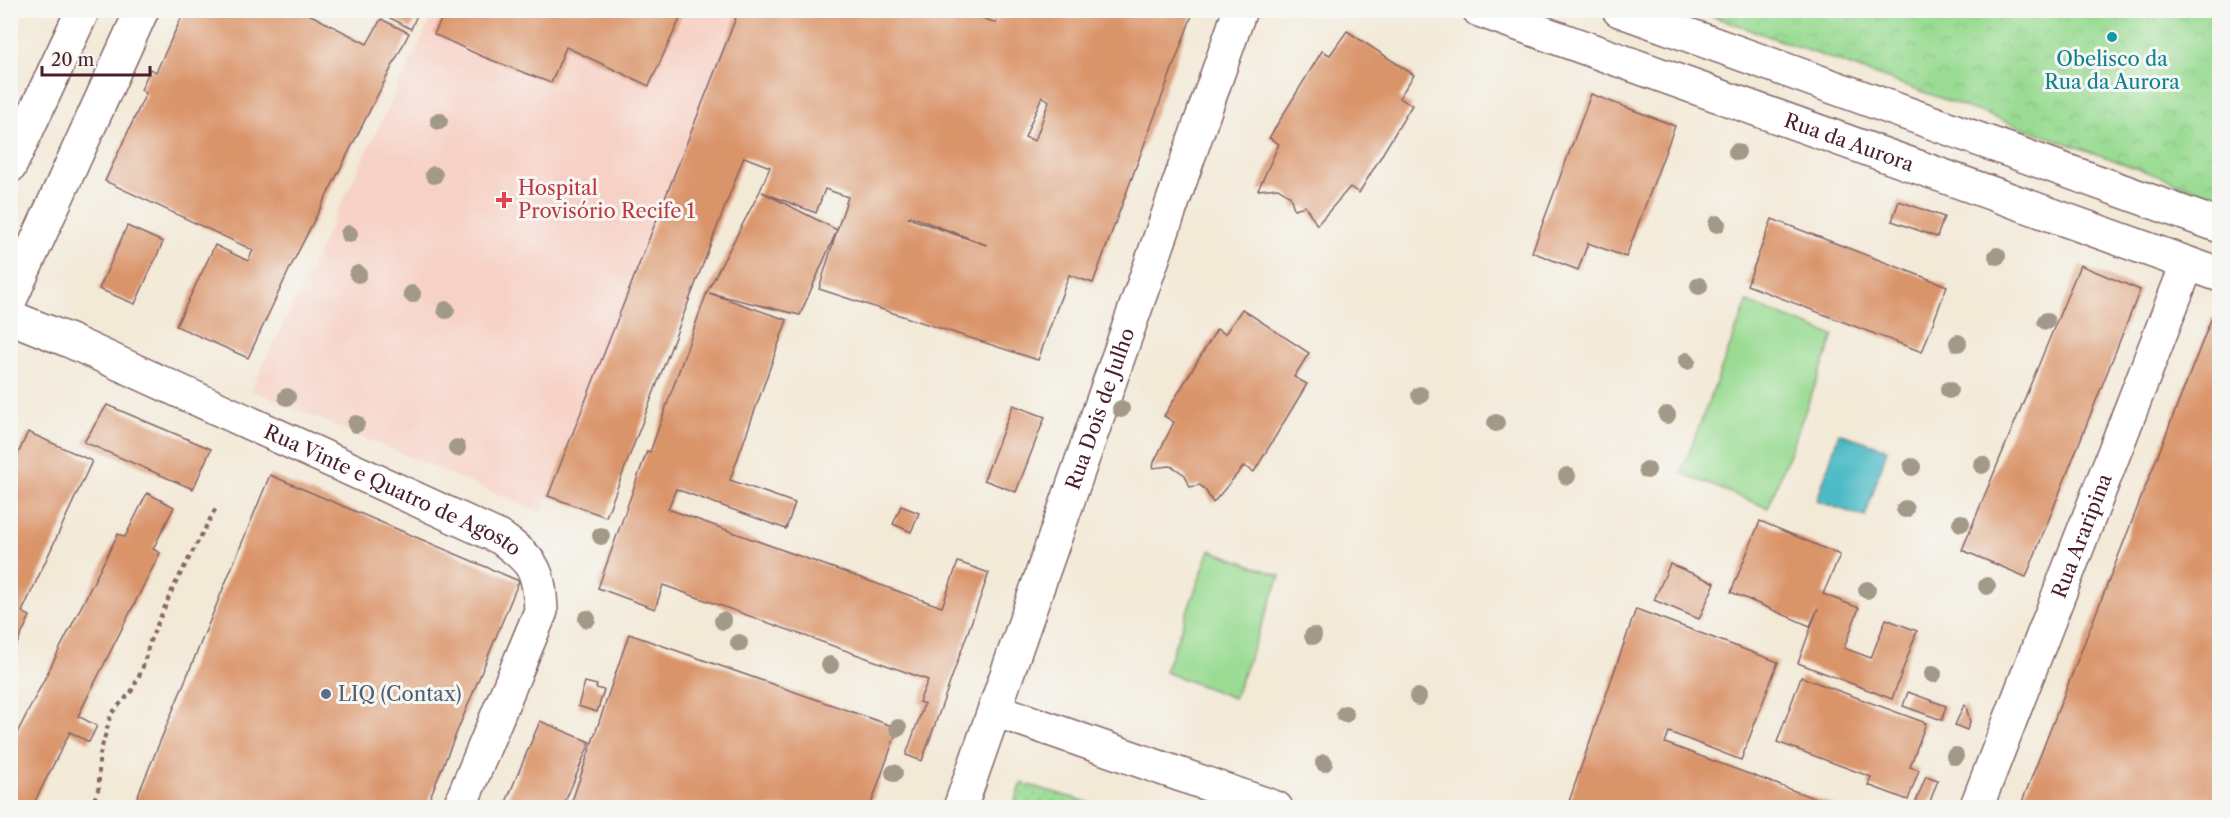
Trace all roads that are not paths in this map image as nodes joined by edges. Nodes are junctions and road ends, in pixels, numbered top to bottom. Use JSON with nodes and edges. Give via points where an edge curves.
{"nodes":[{"id":1,"x":82,"y":10,"type":"edge"},
{"id":2,"x":142,"y":10,"type":"edge"},
{"id":3,"x":1239,"y":10,"type":"edge"},
{"id":4,"x":1479,"y":10,"type":"edge"},
{"id":5,"x":1619,"y":10,"type":"edge"},
{"id":6,"x":10,"y":166,"type":"edge"},
{"id":7,"x":2220,"y":226,"type":"edge"},
{"id":8,"x":2187,"y":265,"type":"junction"},
{"id":9,"x":2220,"y":276,"type":"edge"},
{"id":10,"x":10,"y":300,"type":"edge"},
{"id":11,"x":10,"y":317,"type":"edge"},
{"id":12,"x":995,"y":710,"type":"junction"},
{"id":13,"x":459,"y":807,"type":"edge"},
{"id":14,"x":960,"y":807,"type":"edge"},
{"id":15,"x":1276,"y":807,"type":"edge"},
{"id":16,"x":1976,"y":807,"type":"edge"}],
"edges":[{"from":1,"to":6,"type":"street"},
{"from":2,"to":10,"type":"street"},
{"from":3,"to":12,"type":"street","name":"Rua Dois de Julho"},
{"from":4,"to":8,"type":"street","name":"Rua da Aurora"},
{"from":5,"to":7,"type":"street"},
{"from":8,"to":9,"type":"street","name":"Rua da Aurora"},
{"from":8,"to":16,"type":"street","name":"Rua Araripina"},
{"from":11,"to":13,"type":"street","name":"Rua Vinte e Quatro de Agosto","via":[[501,538],[526,556],[540,583],[541,611]]},
{"from":12,"to":14,"type":"street","name":"Rua Dois de Julho"},
{"from":12,"to":15,"type":"street"}]}
